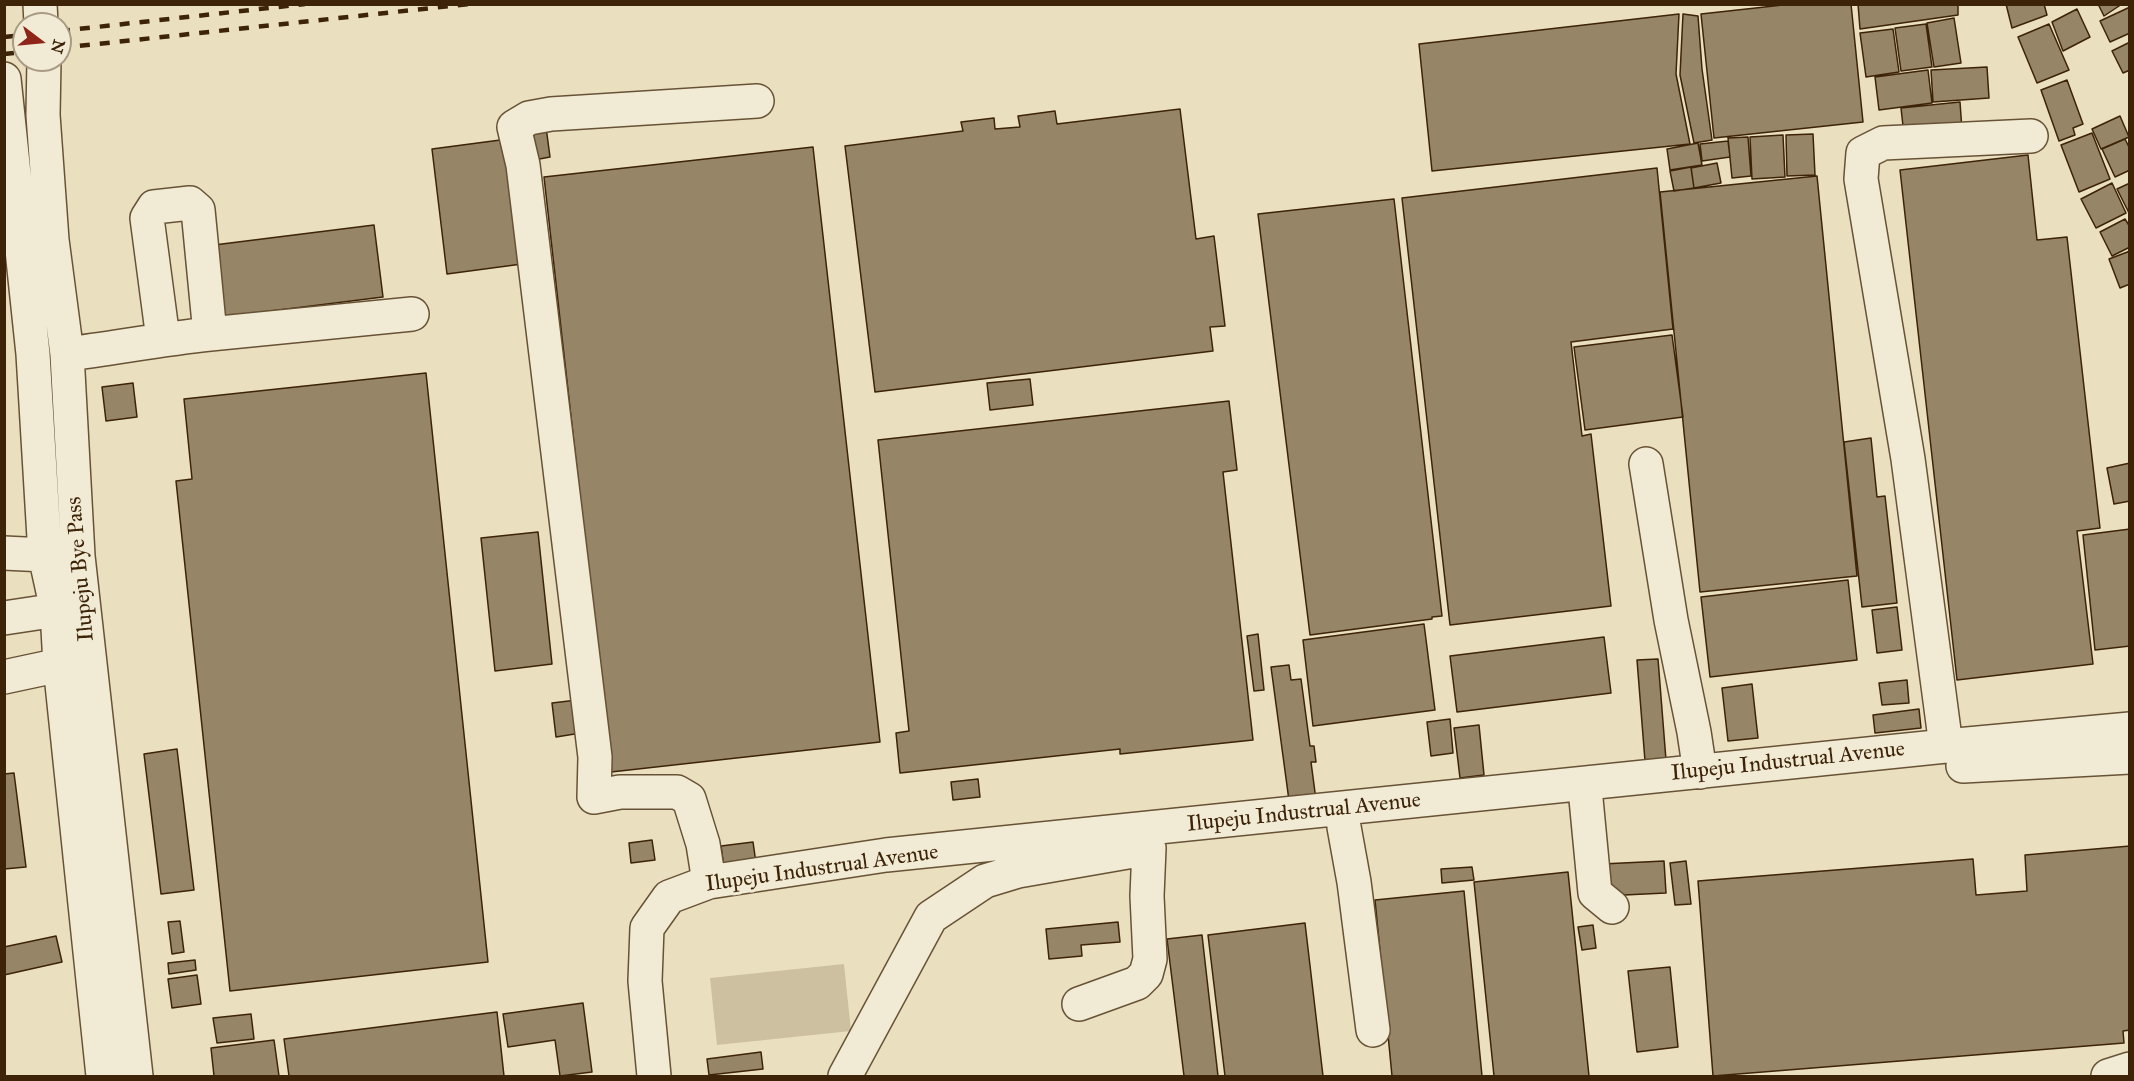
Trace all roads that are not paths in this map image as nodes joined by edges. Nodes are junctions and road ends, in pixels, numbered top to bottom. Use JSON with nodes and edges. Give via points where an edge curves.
{"nodes":[{"id":1,"x":44,"y":72,"type":"edge"},
{"id":2,"x":4,"y":79,"type":"edge"},
{"id":3,"x":757,"y":101,"type":"dead end"},
{"id":4,"x":2031,"y":136,"type":"dead end"},
{"id":5,"x":8,"y":152,"type":"edge"},
{"id":6,"x":13,"y":236,"type":"edge"},
{"id":7,"x":412,"y":314,"type":"dead end"},
{"id":8,"x":210,"y":334,"type":"junction"},
{"id":9,"x":163,"y":339,"type":"junction"},
{"id":10,"x":67,"y":354,"type":"junction"},
{"id":11,"x":1646,"y":464,"type":"dead end"},
{"id":12,"x":4,"y":552,"type":"edge"},
{"id":13,"x":45,"y":555,"type":"junction"},
{"id":14,"x":57,"y":610,"type":"junction"},
{"id":15,"x":4,"y":618,"type":"edge"},
{"id":16,"x":60,"y":666,"type":"junction"},
{"id":17,"x":4,"y":677,"type":"edge"},
{"id":18,"x":2130,"y":729,"type":"edge"},
{"id":19,"x":1946,"y":746,"type":"junction"},
{"id":20,"x":2130,"y":757,"type":"edge"},
{"id":21,"x":1700,"y":772,"type":"junction"},
{"id":22,"x":1586,"y":799,"type":"junction"},
{"id":23,"x":1344,"y":827,"type":"junction"},
{"id":24,"x":1149,"y":848,"type":"junction"},
{"id":25,"x":709,"y":882,"type":"junction"},
{"id":26,"x":1612,"y":907,"type":"dead end"},
{"id":27,"x":1079,"y":1004,"type":"dead end"},
{"id":28,"x":1373,"y":1030,"type":"dead end"},
{"id":29,"x":2130,"y":1069,"type":"edge"},
{"id":30,"x":103,"y":1077,"type":"edge"},
{"id":31,"x":136,"y":1077,"type":"edge"},
{"id":32,"x":654,"y":1077,"type":"edge"},
{"id":33,"x":845,"y":1077,"type":"edge"},
{"id":34,"x":2108,"y":1077,"type":"edge"}],
"edges":[{"from":1,"to":10,"type":"street","name":"Ilupeju Bye Pass","via":[[52,240]]},
{"from":2,"to":5,"type":"street","name":"Ilupeju Bye Pass"},
{"from":3,"to":25,"type":"street","via":[[551,114],[514,126],[523,165],[595,757],[594,797],[620,792],[676,792],[689,799],[703,844]]},
{"from":4,"to":19,"type":"street","via":[[1883,143],[1863,153],[1861,179],[1908,459]]},
{"from":5,"to":6,"type":"street","name":"Ilupeju Bye Pass"},
{"from":6,"to":13,"type":"street","name":"Ilupeju Bye Pass","via":[[33,354]]},
{"from":7,"to":8,"type":"street"},
{"from":8,"to":9,"type":"street"},
{"from":8,"to":9,"type":"street","via":[[198,210],[190,203],[154,207],[147,218]]},
{"from":9,"to":10,"type":"street"},
{"from":10,"to":31,"type":"street","name":"Ilupeju Bye Pass","via":[[78,556]]},
{"from":11,"to":21,"type":"street"},
{"from":12,"to":13,"type":"street"},
{"from":13,"to":14,"type":"street","name":"Ilupeju Bye Pass"},
{"from":14,"to":15,"type":"street"},
{"from":14,"to":16,"type":"street","name":"Ilupeju Bye Pass"},
{"from":16,"to":17,"type":"street"},
{"from":16,"to":30,"type":"street","name":"Ilupeju Bye Pass"},
{"from":18,"to":19,"type":"street","name":"Ilupeju Industrual Avenue"},
{"from":19,"to":21,"type":"street","name":"Ilupeju Industrual Avenue"},
{"from":20,"to":22,"type":"street","name":"Ilupeju Industrual Avenue","via":[[1946,767]]},
{"from":21,"to":25,"type":"street","name":"Ilupeju Industrual Avenue","via":[[886,855]]},
{"from":22,"to":23,"type":"street","name":"Ilupeju Industrual Avenue"},
{"from":22,"to":26,"type":"street","via":[[1595,893]]},
{"from":23,"to":24,"type":"street","name":"Ilupeju Industrual Avenue"},
{"from":23,"to":28,"type":"street"},
{"from":24,"to":27,"type":"street","via":[[1150,959],[1146,974],[1137,983]]},
{"from":24,"to":33,"type":"street","name":"Ilupeju Industrual Avenue","via":[[1018,871],[985,881],[931,917]]},
{"from":25,"to":32,"type":"street","name":"Ilupeju Industrual Avenue","via":[[669,897],[647,928],[645,981]]},
{"from":29,"to":34,"type":"street"}]}
